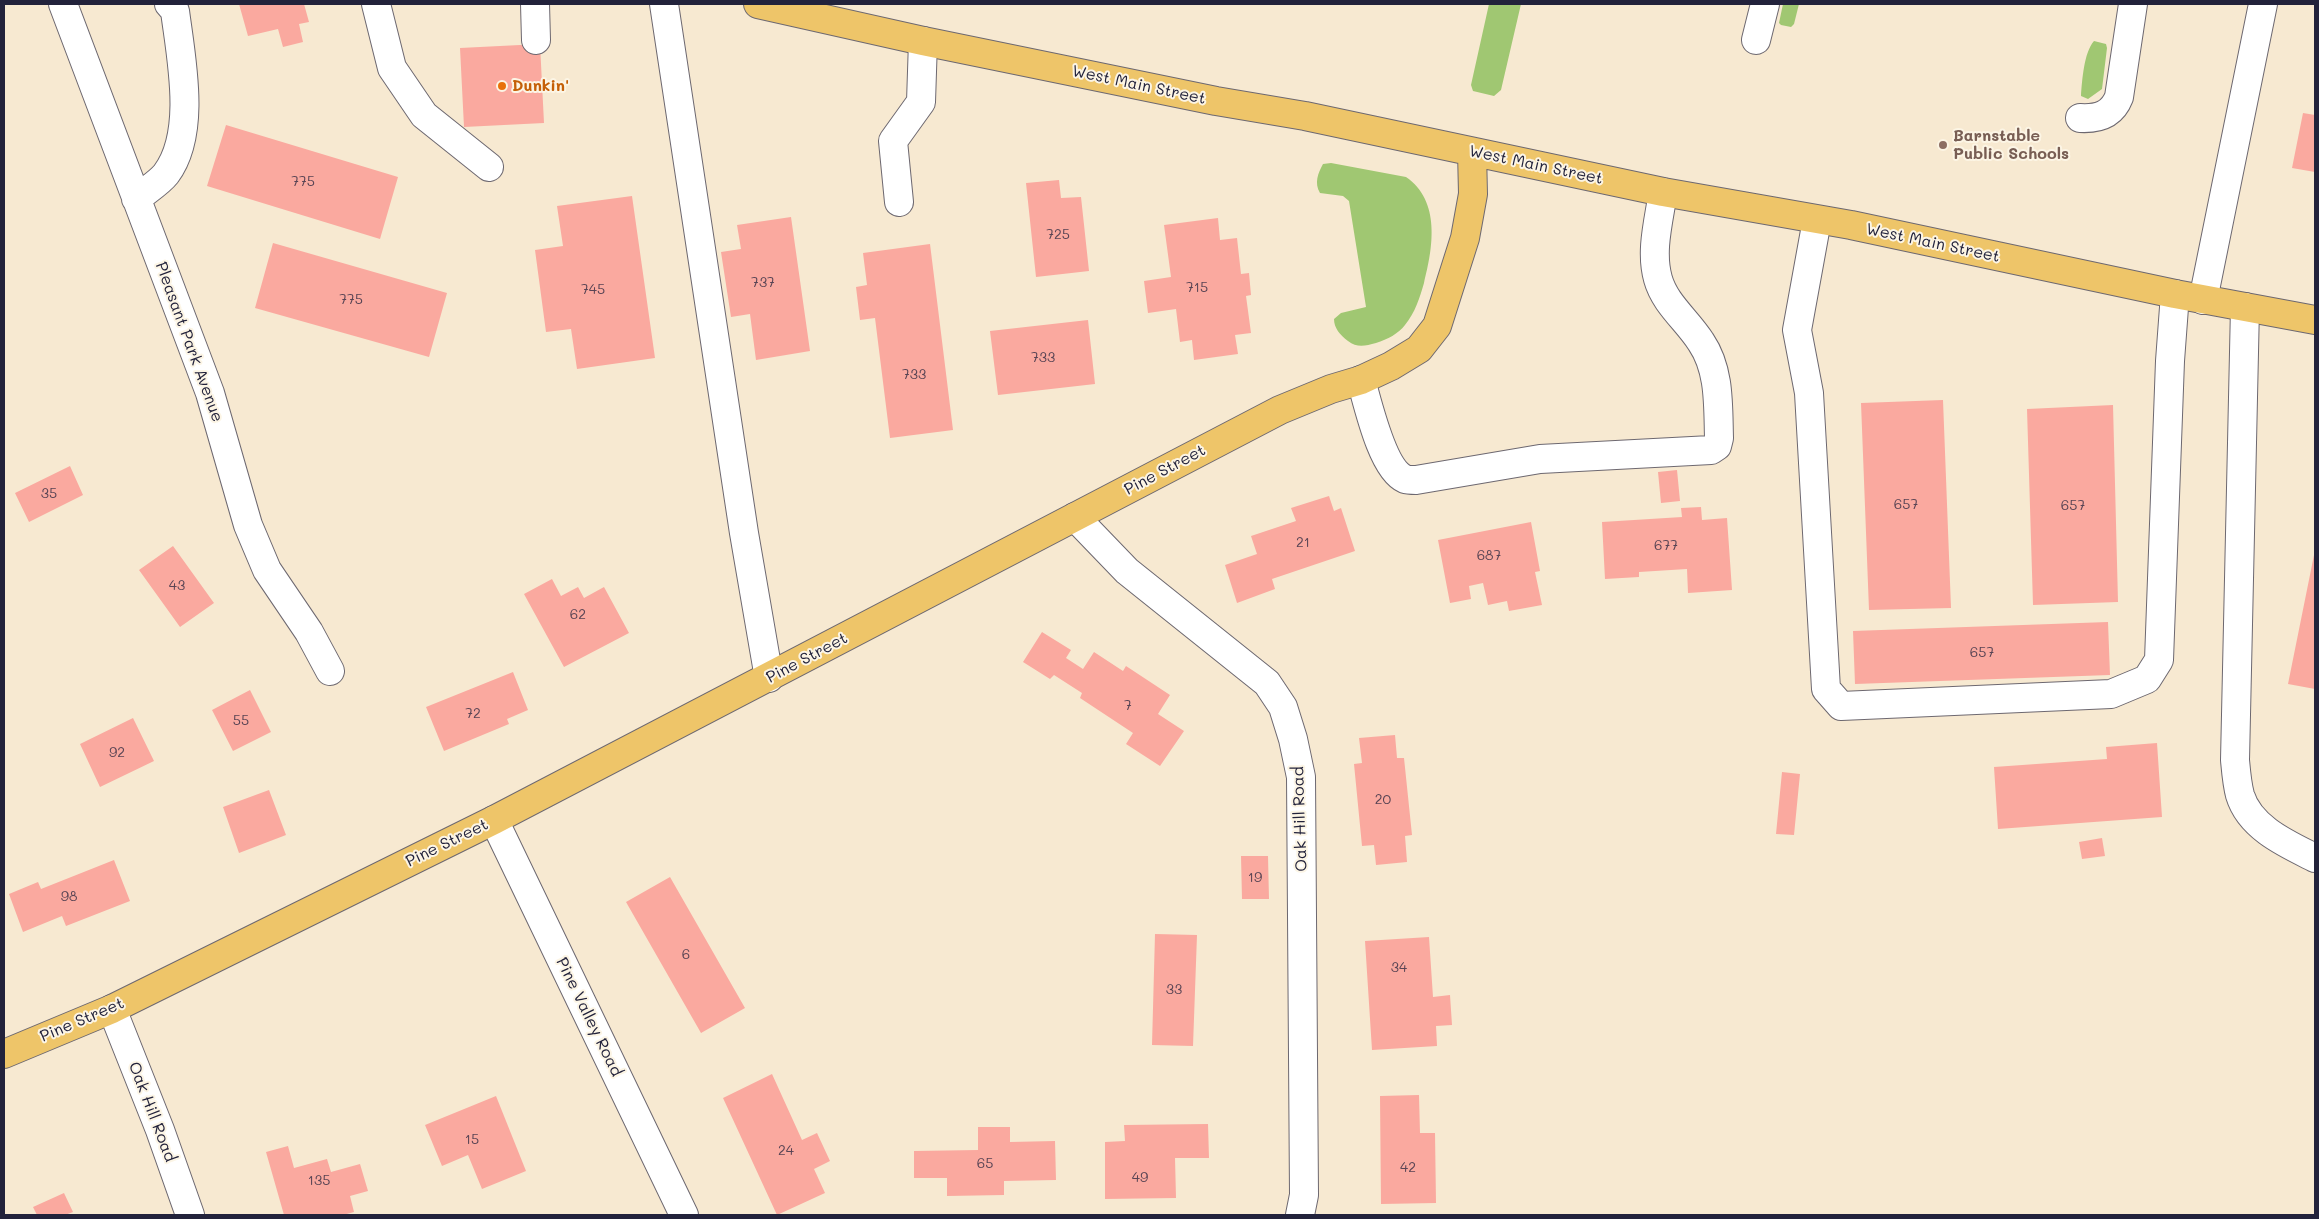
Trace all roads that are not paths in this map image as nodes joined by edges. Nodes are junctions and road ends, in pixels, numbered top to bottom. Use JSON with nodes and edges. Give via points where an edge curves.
{"nodes":[{"id":1,"x":63,"y":4,"type":"edge"},
{"id":2,"x":169,"y":4,"type":"edge"},
{"id":3,"x":376,"y":4,"type":"edge"},
{"id":4,"x":535,"y":4,"type":"edge"},
{"id":5,"x":664,"y":4,"type":"edge"},
{"id":6,"x":758,"y":4,"type":"edge"},
{"id":7,"x":1765,"y":4,"type":"edge"},
{"id":8,"x":2133,"y":4,"type":"edge"},
{"id":9,"x":2262,"y":4,"type":"edge"},
{"id":10,"x":536,"y":40,"type":"dead end"},
{"id":11,"x":1756,"y":40,"type":"dead end"},
{"id":12,"x":922,"y":41,"type":"junction"},
{"id":13,"x":2080,"y":118,"type":"dead end"},
{"id":14,"x":1472,"y":152,"type":"junction"},
{"id":15,"x":489,"y":167,"type":"dead end"},
{"id":16,"x":1663,"y":192,"type":"junction"},
{"id":17,"x":136,"y":199,"type":"junction"},
{"id":18,"x":899,"y":202,"type":"dead end"},
{"id":19,"x":1817,"y":220,"type":"junction"},
{"id":20,"x":2175,"y":294,"type":"junction"},
{"id":21,"x":2203,"y":300,"type":"junction"},
{"id":22,"x":2245,"y":307,"type":"junction"},
{"id":23,"x":2315,"y":320,"type":"edge"},
{"id":24,"x":1361,"y":380,"type":"junction"},
{"id":25,"x":1075,"y":517,"type":"junction"},
{"id":26,"x":330,"y":671,"type":"dead end"},
{"id":27,"x":769,"y":678,"type":"junction"},
{"id":28,"x":494,"y":820,"type":"junction"},
{"id":29,"x":2315,"y":858,"type":"edge"},
{"id":30,"x":112,"y":1009,"type":"junction"},
{"id":31,"x":4,"y":1054,"type":"edge"},
{"id":32,"x":190,"y":1215,"type":"edge"},
{"id":33,"x":684,"y":1215,"type":"edge"},
{"id":34,"x":1300,"y":1215,"type":"edge"}],
"edges":[{"from":1,"to":17,"type":"street","name":"Pleasant Park Avenue"},
{"from":2,"to":17,"type":"street","via":[[175,11],[186,90],[179,148],[165,175]]},
{"from":3,"to":15,"type":"street","via":[[392,68],[424,115]]},
{"from":4,"to":10,"type":"street"},
{"from":5,"to":27,"type":"street"},
{"from":6,"to":12,"type":"main road","name":"West Main Street"},
{"from":7,"to":11,"type":"street"},
{"from":8,"to":13,"type":"street","via":[[2116,104],[2102,116]]},
{"from":9,"to":21,"type":"street"},
{"from":12,"to":14,"type":"main road","name":"West Main Street"},
{"from":12,"to":18,"type":"street","via":[[921,102],[893,141]]},
{"from":14,"to":16,"type":"main road","name":"West Main Street"},
{"from":14,"to":24,"type":"main road","name":"Pine Street","via":[[1473,194],[1465,238],[1437,326],[1419,349]]},
{"from":16,"to":19,"type":"main road","name":"West Main Street"},
{"from":16,"to":24,"type":"street","via":[[1655,247],[1658,280],[1665,297],[1702,342],[1713,366],[1717,387],[1717,446],[1710,450],[1540,459],[1416,480],[1405,479],[1393,469],[1385,454]]},
{"from":17,"to":26,"type":"street","name":"Pleasant Park Avenue","via":[[210,393],[248,525],[267,570],[309,632]]},
{"from":19,"to":20,"type":"main road","name":"West Main Street"},
{"from":19,"to":20,"type":"street","via":[[1797,330],[1809,393],[1826,689],[1841,706],[2111,694],[2147,679],[2159,660]]},
{"from":20,"to":21,"type":"main road","name":"West Main Street"},
{"from":21,"to":22,"type":"main road","name":"West Main Street"},
{"from":22,"to":23,"type":"main road","name":"West Main Street"},
{"from":22,"to":29,"type":"street","via":[[2235,760],[2240,796],[2252,816],[2275,838]]},
{"from":24,"to":25,"type":"main road","name":"Pine Street","via":[[1280,410]]},
{"from":25,"to":27,"type":"main road","name":"Pine Street"},
{"from":25,"to":34,"type":"street","name":"Oak Hill Road","via":[[1127,572],[1266,683],[1283,707],[1291,731],[1301,777],[1304,1195]]},
{"from":27,"to":28,"type":"main road","name":"Pine Street"},
{"from":28,"to":30,"type":"main road","name":"Pine Street"},
{"from":28,"to":33,"type":"street","name":"Pine Valley Road"},
{"from":30,"to":31,"type":"main road","name":"Pine Street"},
{"from":30,"to":32,"type":"street","name":"Oak Hill Road"}]}
